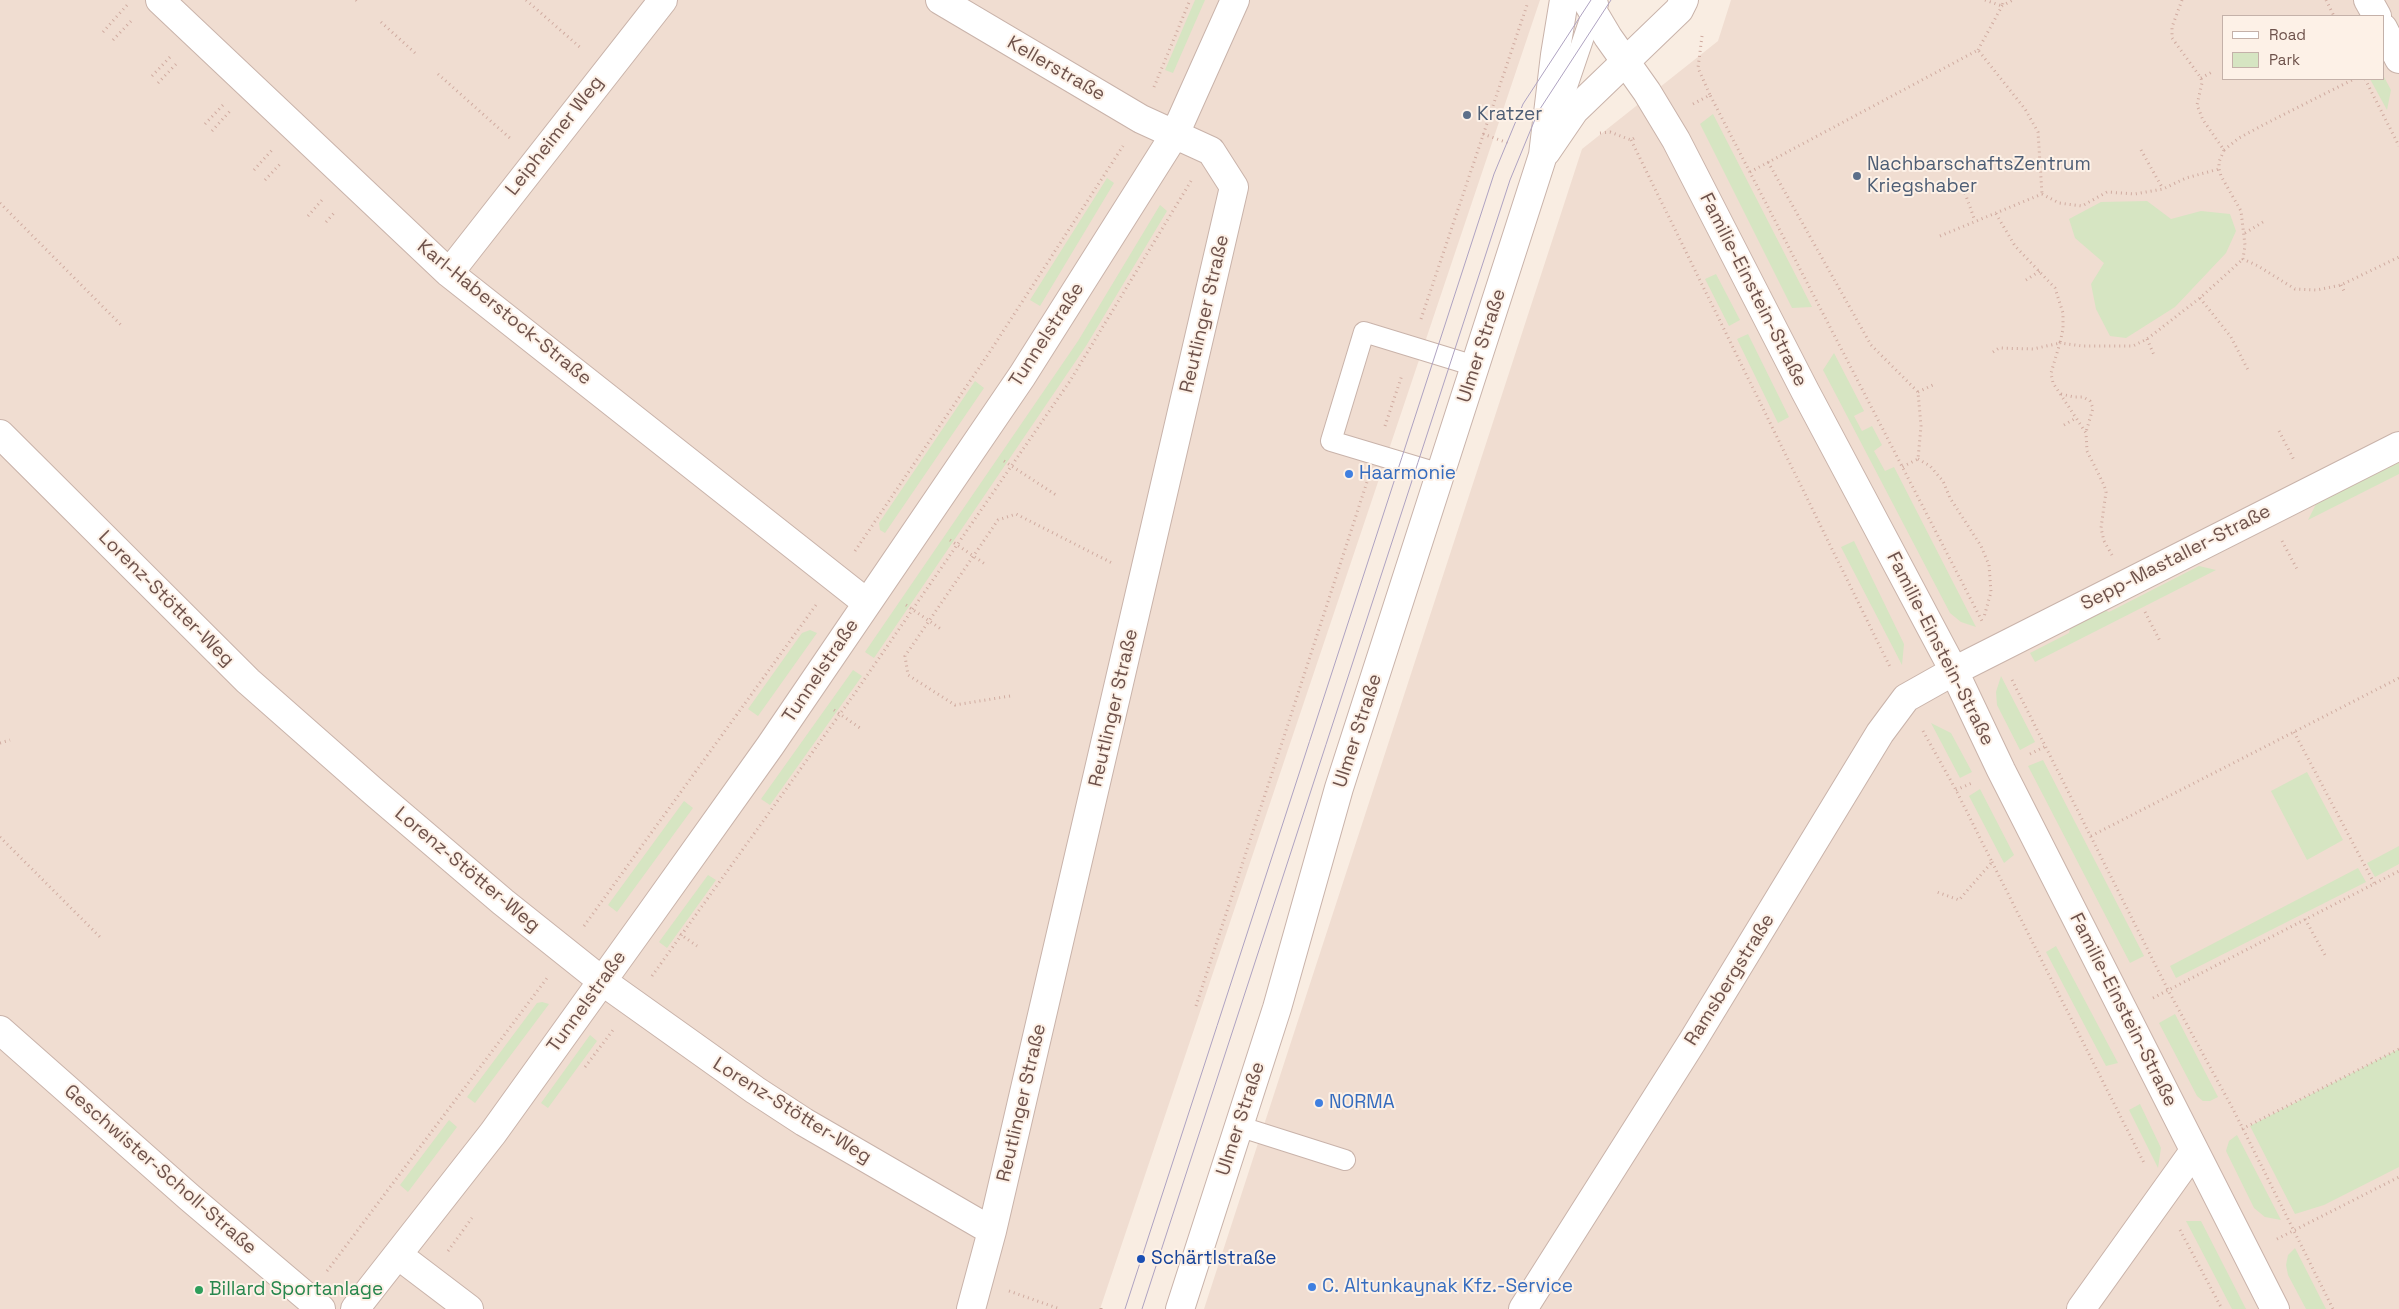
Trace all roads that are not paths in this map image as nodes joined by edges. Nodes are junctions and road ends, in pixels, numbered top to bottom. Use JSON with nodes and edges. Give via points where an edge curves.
{"nodes":[{"id":1,"x":160,"y":0,"type":"edge"},
{"id":2,"x":663,"y":0,"type":"edge"},
{"id":3,"x":940,"y":0,"type":"edge"},
{"id":4,"x":1235,"y":0,"type":"edge"},
{"id":5,"x":1564,"y":0,"type":"edge"},
{"id":6,"x":1684,"y":0,"type":"edge"},
{"id":7,"x":2368,"y":0,"type":"edge"},
{"id":8,"x":1593,"y":4,"type":"edge"},
{"id":9,"x":2376,"y":15,"type":"edge"},
{"id":10,"x":2384,"y":30,"type":"edge"},
{"id":11,"x":2399,"y":59,"type":"edge"},
{"id":12,"x":1625,"y":61,"type":"junction"},
{"id":13,"x":1175,"y":134,"type":"junction"},
{"id":14,"x":1544,"y":156,"type":"junction"},
{"id":15,"x":449,"y":273,"type":"junction"},
{"id":16,"x":1475,"y":366,"type":"junction"},
{"id":17,"x":0,"y":434,"type":"edge"},
{"id":18,"x":2399,"y":446,"type":"edge"},
{"id":19,"x":1440,"y":474,"type":"junction"},
{"id":20,"x":873,"y":594,"type":"junction"},
{"id":21,"x":1954,"y":671,"type":"junction"},
{"id":22,"x":602,"y":981,"type":"junction"},
{"id":23,"x":0,"y":1030,"type":"edge"},
{"id":24,"x":1238,"y":1126,"type":"junction"},
{"id":25,"x":2194,"y":1151,"type":"junction"},
{"id":26,"x":1345,"y":1160,"type":"dead end"},
{"id":27,"x":992,"y":1231,"type":"junction"},
{"id":28,"x":398,"y":1255,"type":"junction"},
{"id":29,"x":314,"y":1303,"type":"edge"},
{"id":30,"x":355,"y":1309,"type":"edge"},
{"id":31,"x":469,"y":1309,"type":"edge"},
{"id":32,"x":971,"y":1309,"type":"edge"},
{"id":33,"x":1180,"y":1309,"type":"edge"},
{"id":34,"x":1523,"y":1309,"type":"edge"},
{"id":35,"x":2081,"y":1309,"type":"edge"},
{"id":36,"x":2275,"y":1309,"type":"edge"}],
"edges":[{"from":1,"to":15,"type":"street","name":"Karl-Haberstock-Straße"},
{"from":2,"to":15,"type":"street","name":"Leipheimer Weg"},
{"from":3,"to":13,"type":"street","name":"Kellerstraße","via":[[1141,119]]},
{"from":4,"to":13,"type":"street","name":"Tunnelstraße"},
{"from":5,"to":14,"type":"street","name":"Ulmer Straße"},
{"from":6,"to":12,"type":"street","name":"Ulmer Straße","via":[[1679,10]]},
{"from":7,"to":9,"type":"street"},
{"from":8,"to":12,"type":"street","name":"Familie-Einstein-Straße"},
{"from":8,"to":14,"type":"lane"},
{"from":10,"to":11,"type":"street"},
{"from":12,"to":14,"type":"street","name":"Ulmer Straße","via":[[1574,110]]},
{"from":12,"to":21,"type":"street","name":"Familie-Einstein-Straße","via":[[1676,140]]},
{"from":13,"to":20,"type":"street","name":"Tunnelstraße","via":[[1027,368]]},
{"from":13,"to":27,"type":"street","name":"Reutlinger Straße","via":[[1211,151],[1234,187]]},
{"from":14,"to":16,"type":"street","name":"Ulmer Straße"},
{"from":15,"to":20,"type":"street","name":"Karl-Haberstock-Straße","via":[[836,579]]},
{"from":16,"to":19,"type":"street","name":"Ulmer Straße"},
{"from":16,"to":19,"type":"lane","via":[[1364,332],[1331,441]]},
{"from":17,"to":22,"type":"street","name":"Lorenz-Stötter-Weg","via":[[255,687],[502,902]]},
{"from":18,"to":21,"type":"street","name":"Sepp-Mastaller-Straße"},
{"from":19,"to":24,"type":"street","name":"Ulmer Straße","via":[[1340,788],[1277,1008]]},
{"from":20,"to":22,"type":"street","name":"Tunnelstraße","via":[[770,746]]},
{"from":21,"to":25,"type":"street","name":"Familie-Einstein-Straße"},
{"from":21,"to":34,"type":"street","name":"Ramsbergstraße","via":[[1906,698],[1880,733],[1692,1042]]},
{"from":22,"to":27,"type":"street","name":"Lorenz-Stötter-Weg","via":[[763,1096]]},
{"from":22,"to":28,"type":"street","name":"Tunnelstraße","via":[[493,1133]]},
{"from":23,"to":29,"type":"street","name":"Geschwister-Scholl-Straße","via":[[188,1197]]},
{"from":24,"to":26,"type":"lane"},
{"from":24,"to":33,"type":"street","name":"Ulmer Straße"},
{"from":25,"to":35,"type":"street"},
{"from":25,"to":36,"type":"street","name":"Familie-Einstein-Straße"},
{"from":27,"to":32,"type":"street","name":"Reutlinger Straße"},
{"from":28,"to":30,"type":"street","name":"Tunnelstraße"},
{"from":28,"to":31,"type":"street"}]}
